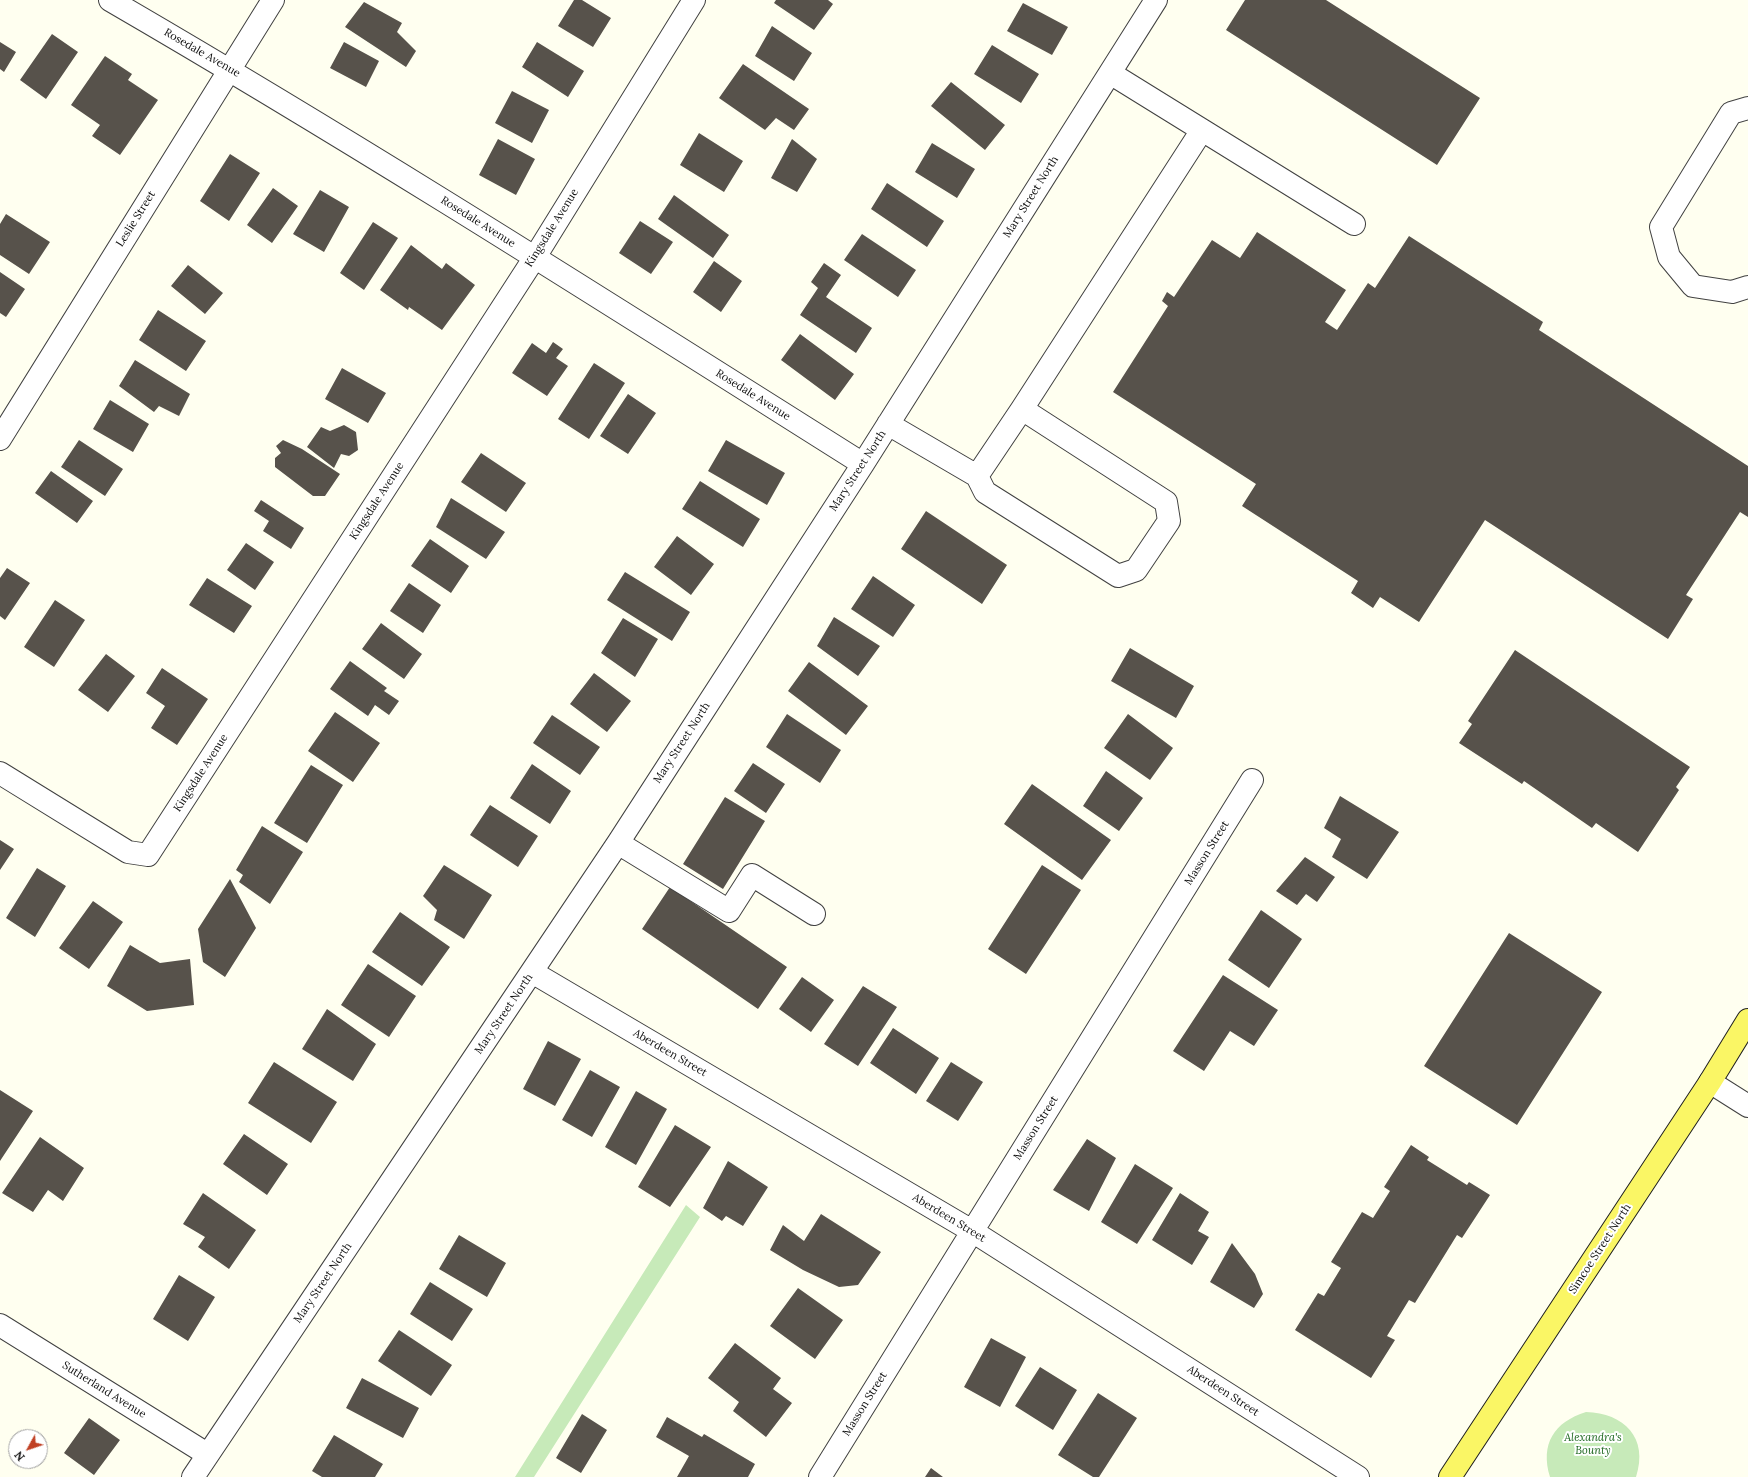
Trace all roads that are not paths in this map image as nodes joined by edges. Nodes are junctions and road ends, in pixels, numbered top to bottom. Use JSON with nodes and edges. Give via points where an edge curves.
{"nodes":[{"id":1,"x":110,"y":0,"type":"edge"},
{"id":2,"x":273,"y":0,"type":"edge"},
{"id":3,"x":694,"y":0,"type":"edge"},
{"id":4,"x":1156,"y":0,"type":"edge"},
{"id":5,"x":229,"y":69,"type":"junction"},
{"id":6,"x":1110,"y":73,"type":"junction"},
{"id":7,"x":1748,"y":108,"type":"edge"},
{"id":8,"x":1202,"y":130,"type":"junction"},
{"id":9,"x":1354,"y":224,"type":"dead end"},
{"id":10,"x":535,"y":257,"type":"junction"},
{"id":11,"x":1748,"y":287,"type":"edge"},
{"id":12,"x":1022,"y":409,"type":"junction"},
{"id":13,"x":888,"y":424,"type":"junction"},
{"id":14,"x":0,"y":439,"type":"edge"},
{"id":15,"x":863,"y":464,"type":"junction"},
{"id":16,"x":976,"y":476,"type":"junction"},
{"id":17,"x":0,"y":773,"type":"edge"},
{"id":18,"x":1252,"y":780,"type":"dead end"},
{"id":19,"x":618,"y":843,"type":"junction"},
{"id":20,"x":814,"y":914,"type":"dead end"},
{"id":21,"x":532,"y":972,"type":"junction"},
{"id":22,"x":1748,"y":1020,"type":"edge"},
{"id":23,"x":1710,"y":1082,"type":"junction"},
{"id":24,"x":1748,"y":1106,"type":"edge"},
{"id":25,"x":972,"y":1230,"type":"junction"},
{"id":26,"x":0,"y":1326,"type":"edge"},
{"id":27,"x":208,"y":1454,"type":"junction"},
{"id":28,"x":193,"y":1477,"type":"edge"},
{"id":29,"x":820,"y":1477,"type":"edge"},
{"id":30,"x":1358,"y":1477,"type":"edge"},
{"id":31,"x":1450,"y":1477,"type":"edge"}],
"edges":[{"from":1,"to":5,"type":"street","name":"Rosedale Avenue"},
{"from":2,"to":5,"type":"street","name":"Leslie Street"},
{"from":3,"to":10,"type":"street","name":"Kingsdale Avenue"},
{"from":4,"to":6,"type":"street","name":"Mary Street North"},
{"from":5,"to":10,"type":"street","name":"Rosedale Avenue"},
{"from":5,"to":14,"type":"street","name":"Leslie Street"},
{"from":6,"to":8,"type":"street"},
{"from":6,"to":13,"type":"street","name":"Mary Street North"},
{"from":7,"to":11,"type":"street","via":[[1731,113],[1661,227],[1669,257],[1693,286],[1732,292]]},
{"from":8,"to":9,"type":"street"},
{"from":8,"to":12,"type":"street"},
{"from":10,"to":15,"type":"street","name":"Rosedale Avenue"},
{"from":10,"to":17,"type":"street","name":"Kingsdale Avenue","via":[[148,855],[128,852]]},
{"from":12,"to":16,"type":"street"},
{"from":12,"to":16,"type":"street","via":[[1166,502],[1169,521],[1136,570],[1118,576],[985,492]]},
{"from":13,"to":15,"type":"street","name":"Mary Street North"},
{"from":13,"to":16,"type":"street"},
{"from":15,"to":19,"type":"street","name":"Mary Street North"},
{"from":18,"to":25,"type":"street","name":"Masson Street"},
{"from":19,"to":20,"type":"street","via":[[729,911],[752,875]]},
{"from":19,"to":21,"type":"street","name":"Mary Street North"},
{"from":21,"to":25,"type":"street","name":"Aberdeen Street"},
{"from":21,"to":27,"type":"street","name":"Mary Street North"},
{"from":22,"to":23,"type":"main road","name":"Simcoe Street North"},
{"from":23,"to":24,"type":"street"},
{"from":23,"to":31,"type":"main road","name":"Simcoe Street North"},
{"from":25,"to":29,"type":"street","name":"Masson Street"},
{"from":25,"to":30,"type":"street","name":"Aberdeen Street"},
{"from":26,"to":27,"type":"street","name":"Sutherland Avenue"},
{"from":27,"to":28,"type":"street","name":"Mary Street North"}]}
